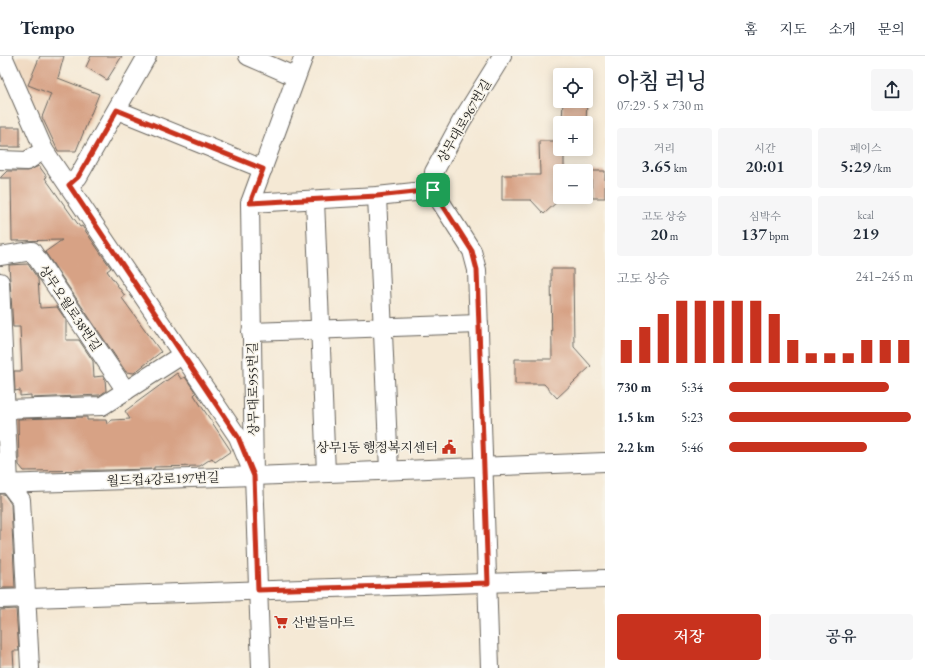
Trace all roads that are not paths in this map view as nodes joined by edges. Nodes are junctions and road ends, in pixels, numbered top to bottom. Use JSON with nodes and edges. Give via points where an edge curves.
{"nodes":[{"id":1,"x":3,"y":56,"type":"edge"},
{"id":2,"x":147,"y":56,"type":"edge"},
{"id":3,"x":248,"y":56,"type":"edge"},
{"id":4,"x":304,"y":56,"type":"edge"},
{"id":5,"x":502,"y":56,"type":"edge"},
{"id":6,"x":296,"y":77,"type":"junction"},
{"id":7,"x":6,"y":78,"type":"edge"},
{"id":8,"x":117,"y":110,"type":"junction"},
{"id":9,"x":44,"y":150,"type":"junction"},
{"id":10,"x":0,"y":160,"type":"edge"},
{"id":11,"x":263,"y":169,"type":"junction"},
{"id":12,"x":69,"y":185,"type":"junction"},
{"id":13,"x":433,"y":190,"type":"junction"},
{"id":14,"x":377,"y":196,"type":"junction"},
{"id":15,"x":315,"y":200,"type":"junction"},
{"id":16,"x":250,"y":203,"type":"junction"},
{"id":17,"x":0,"y":256,"type":"edge"},
{"id":18,"x":0,"y":282,"type":"edge"},
{"id":19,"x":479,"y":324,"type":"junction"},
{"id":20,"x":382,"y":328,"type":"junction"},
{"id":21,"x":322,"y":330,"type":"junction"},
{"id":22,"x":252,"y":332,"type":"junction"},
{"id":23,"x":182,"y":355,"type":"junction"},
{"id":24,"x":126,"y":391,"type":"junction"},
{"id":25,"x":5,"y":410,"type":"junction"},
{"id":26,"x":605,"y":462,"type":"edge"},
{"id":27,"x":485,"y":466,"type":"junction"},
{"id":28,"x":389,"y":470,"type":"junction"},
{"id":29,"x":326,"y":473,"type":"junction"},
{"id":30,"x":254,"y":476,"type":"junction"},
{"id":31,"x":5,"y":484,"type":"edge"},
{"id":32,"x":605,"y":579,"type":"edge"},
{"id":33,"x":488,"y":583,"type":"junction"},
{"id":34,"x":258,"y":590,"type":"junction"},
{"id":35,"x":26,"y":598,"type":"junction"},
{"id":36,"x":0,"y":599,"type":"edge"},
{"id":37,"x":30,"y":668,"type":"edge"},
{"id":38,"x":260,"y":668,"type":"edge"},
{"id":39,"x":490,"y":668,"type":"edge"}],
"edges":[{"from":1,"to":7,"type":"street"},
{"from":2,"to":8,"type":"street"},
{"from":3,"to":6,"type":"street"},
{"from":4,"to":6,"type":"street","name":"상무대로955번길"},
{"from":5,"to":13,"type":"street","name":"상무대로967번길","via":[[434,172]]},
{"from":6,"to":11,"type":"street","name":"상무대로955번길"},
{"from":7,"to":9,"type":"street"},
{"from":8,"to":11,"type":"street"},
{"from":8,"to":12,"type":"street","via":[[78,177]]},
{"from":9,"to":10,"type":"street","via":[[26,161]]},
{"from":9,"to":12,"type":"street"},
{"from":11,"to":16,"type":"street","name":"상무대로955번길"},
{"from":12,"to":23,"type":"street"},
{"from":13,"to":14,"type":"street"},
{"from":13,"to":19,"type":"street","via":[[472,251],[477,270]]},
{"from":14,"to":15,"type":"street"},
{"from":14,"to":20,"type":"street"},
{"from":15,"to":16,"type":"street"},
{"from":15,"to":21,"type":"street"},
{"from":16,"to":22,"type":"street","name":"상무대로955번길"},
{"from":17,"to":24,"type":"street","name":"상무오월로38번길","via":[[32,251]]},
{"from":18,"to":25,"type":"street"},
{"from":19,"to":20,"type":"street","name":"상무대로955번길"},
{"from":19,"to":27,"type":"street"},
{"from":20,"to":21,"type":"street","name":"상무대로955번길"},
{"from":20,"to":28,"type":"street"},
{"from":21,"to":22,"type":"street","name":"상무대로955번길"},
{"from":21,"to":29,"type":"street"},
{"from":22,"to":30,"type":"street","name":"상무대로955번길"},
{"from":23,"to":24,"type":"street"},
{"from":23,"to":30,"type":"street","via":[[238,437]]},
{"from":24,"to":25,"type":"street","via":[[102,406]]},
{"from":25,"to":31,"type":"street"},
{"from":26,"to":27,"type":"street","name":"월드컵4강로197번길"},
{"from":27,"to":28,"type":"street","name":"월드컵4강로197번길"},
{"from":27,"to":33,"type":"street"},
{"from":28,"to":29,"type":"street","name":"월드컵4강로197번길"},
{"from":29,"to":30,"type":"street","name":"월드컵4강로197번길"},
{"from":30,"to":31,"type":"street","name":"월드컵4강로197번길"},
{"from":30,"to":34,"type":"street","name":"상무대로955번길"},
{"from":31,"to":35,"type":"street","via":[[21,500]]},
{"from":32,"to":33,"type":"street"},
{"from":33,"to":34,"type":"street"},
{"from":33,"to":39,"type":"street"},
{"from":34,"to":35,"type":"street"},
{"from":34,"to":38,"type":"street","name":"상무대로955번길"},
{"from":35,"to":36,"type":"street"},
{"from":35,"to":37,"type":"street"}]}
